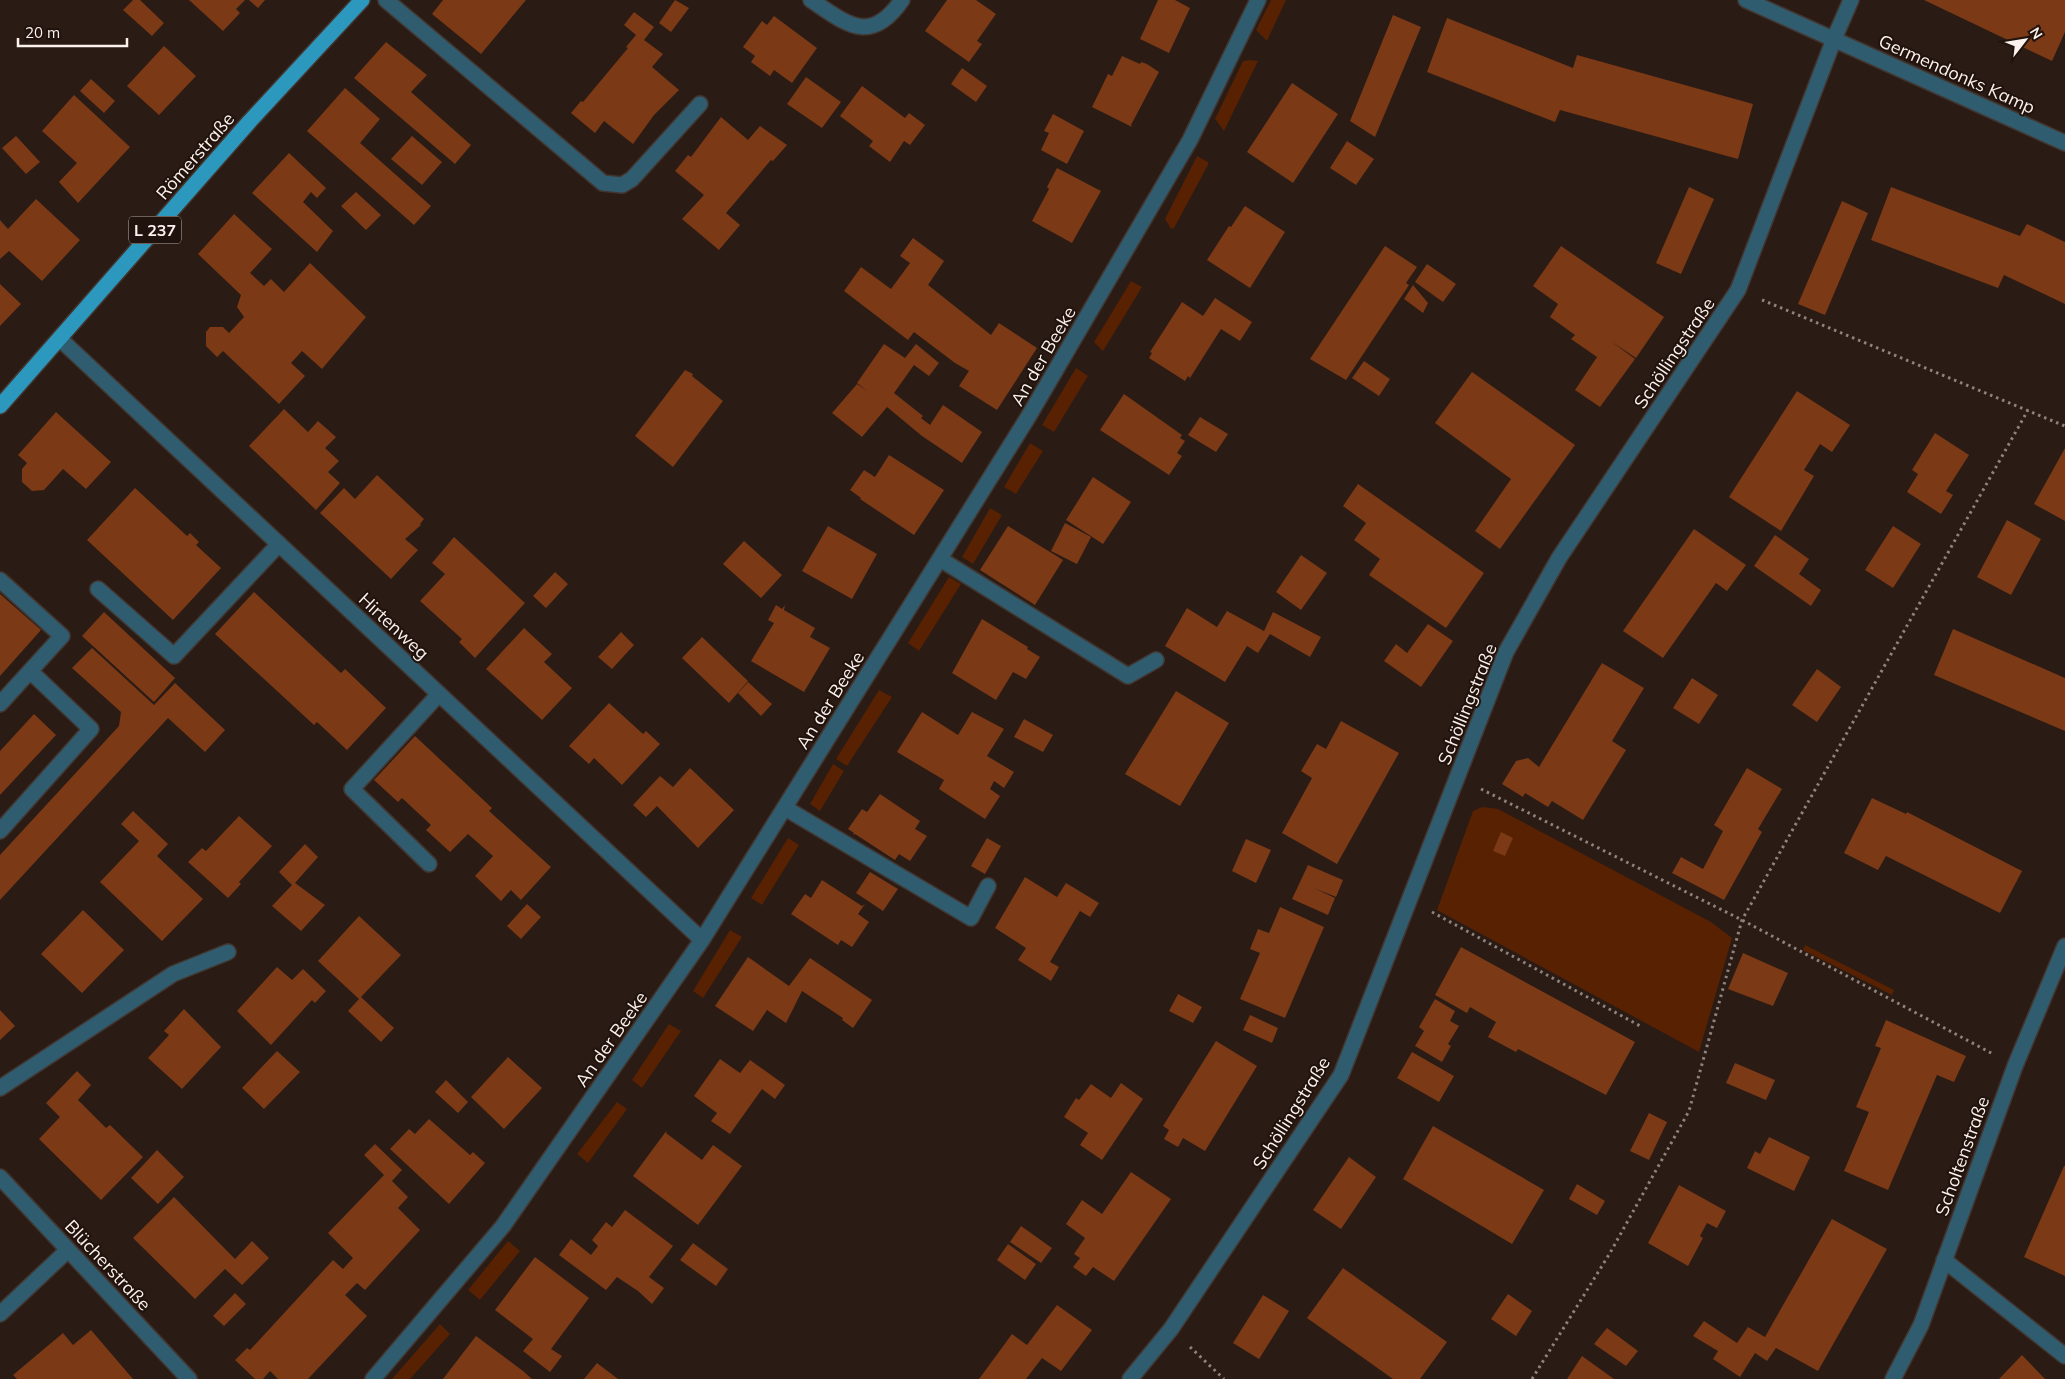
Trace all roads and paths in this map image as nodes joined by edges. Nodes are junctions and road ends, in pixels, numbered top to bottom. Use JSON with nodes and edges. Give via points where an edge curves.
{"nodes":[{"id":1,"x":362,"y":0,"type":"edge"},
{"id":2,"x":386,"y":0,"type":"edge"},
{"id":3,"x":812,"y":0,"type":"edge"},
{"id":4,"x":902,"y":0,"type":"edge"},
{"id":5,"x":1258,"y":0,"type":"edge"},
{"id":6,"x":1746,"y":0,"type":"edge"},
{"id":7,"x":1851,"y":0,"type":"edge"},
{"id":8,"x":1834,"y":39,"type":"junction"},
{"id":9,"x":700,"y":104,"type":"dead end"},
{"id":10,"x":2065,"y":143,"type":"edge"},
{"id":11,"x":1738,"y":290,"type":"junction"},
{"id":12,"x":60,"y":339,"type":"junction"},
{"id":13,"x":0,"y":406,"type":"edge"},
{"id":14,"x":2028,"y":410,"type":"junction"},
{"id":15,"x":2065,"y":426,"type":"edge"},
{"id":16,"x":279,"y":544,"type":"junction"},
{"id":17,"x":940,"y":559,"type":"junction"},
{"id":18,"x":0,"y":580,"type":"edge"},
{"id":19,"x":98,"y":589,"type":"dead end"},
{"id":20,"x":1156,"y":660,"type":"dead end"},
{"id":21,"x":30,"y":671,"type":"junction"},
{"id":22,"x":439,"y":694,"type":"junction"},
{"id":23,"x":0,"y":704,"type":"edge"},
{"id":24,"x":1458,"y":778,"type":"junction"},
{"id":25,"x":785,"y":808,"type":"junction"},
{"id":26,"x":0,"y":831,"type":"edge"},
{"id":27,"x":429,"y":864,"type":"dead end"},
{"id":28,"x":988,"y":886,"type":"dead end"},
{"id":29,"x":1410,"y":900,"type":"junction"},
{"id":30,"x":1742,"y":920,"type":"junction"},
{"id":31,"x":702,"y":940,"type":"junction"},
{"id":32,"x":2065,"y":946,"type":"edge"},
{"id":33,"x":228,"y":952,"type":"dead end"},
{"id":34,"x":1642,"y":1027,"type":"dead end"},
{"id":35,"x":2015,"y":1066,"type":"junction"},
{"id":36,"x":0,"y":1088,"type":"edge"},
{"id":37,"x":0,"y":1177,"type":"edge"},
{"id":38,"x":68,"y":1250,"type":"junction"},
{"id":39,"x":1944,"y":1260,"type":"junction"},
{"id":40,"x":0,"y":1314,"type":"edge"},
{"id":41,"x":1171,"y":1329,"type":"junction"},
{"id":42,"x":2065,"y":1356,"type":"edge"},
{"id":43,"x":190,"y":1379,"type":"edge"},
{"id":44,"x":373,"y":1379,"type":"edge"},
{"id":45,"x":1130,"y":1379,"type":"edge"},
{"id":46,"x":1224,"y":1379,"type":"edge"},
{"id":47,"x":1532,"y":1379,"type":"edge"},
{"id":48,"x":1893,"y":1379,"type":"edge"}],
"edges":[{"from":1,"to":12,"type":"main road","name":"Römerstraße","number":"L 237","via":[[250,121]]},
{"from":2,"to":9,"type":"street","via":[[603,183],[622,185],[632,180]]},
{"from":3,"to":4,"type":"street","via":[[836,17],[866,28],[877,26]]},
{"from":5,"to":17,"type":"street","name":"An der Beeke","via":[[1190,140],[1030,414]]},
{"from":6,"to":8,"type":"street","name":"Germendonks Kamp"},
{"from":7,"to":8,"type":"street"},
{"from":8,"to":10,"type":"street","name":"Germendonks Kamp"},
{"from":8,"to":11,"type":"street","name":"Schöllingstraße"},
{"from":11,"to":14,"type":"path"},
{"from":11,"to":24,"type":"street","name":"Schöllingstraße","via":[[1560,558],[1506,652]]},
{"from":12,"to":13,"type":"main road","name":"Römerstraße","number":"L 237"},
{"from":12,"to":16,"type":"street","name":"Hirtenweg"},
{"from":14,"to":15,"type":"path"},
{"from":14,"to":30,"type":"path"},
{"from":16,"to":19,"type":"street","via":[[174,656]]},
{"from":16,"to":22,"type":"street","name":"Hirtenweg"},
{"from":17,"to":20,"type":"street","via":[[1128,676]]},
{"from":17,"to":25,"type":"street","name":"An der Beeke"},
{"from":18,"to":21,"type":"street","via":[[62,636]]},
{"from":21,"to":23,"type":"street"},
{"from":21,"to":26,"type":"street","via":[[91,728]]},
{"from":22,"to":27,"type":"street","via":[[352,790]]},
{"from":22,"to":31,"type":"street","name":"Hirtenweg"},
{"from":24,"to":29,"type":"street","name":"Schöllingstraße"},
{"from":24,"to":30,"type":"path"},
{"from":25,"to":28,"type":"street","via":[[971,918]]},
{"from":25,"to":31,"type":"street","name":"An der Beeke"},
{"from":29,"to":34,"type":"path"},
{"from":29,"to":41,"type":"street","name":"Schöllingstraße","via":[[1340,1075]]},
{"from":30,"to":35,"type":"path"},
{"from":30,"to":47,"type":"path","via":[[1689,1111],[1610,1253]]},
{"from":31,"to":44,"type":"street","name":"An der Beeke","via":[[503,1226]]},
{"from":32,"to":35,"type":"street","name":"Scholtenstraße"},
{"from":33,"to":36,"type":"street","via":[[172,974]]},
{"from":35,"to":39,"type":"street","name":"Scholtenstraße"},
{"from":37,"to":38,"type":"street","name":"Blücherstraße"},
{"from":38,"to":40,"type":"street"},
{"from":38,"to":43,"type":"street","name":"Blücherstraße"},
{"from":39,"to":42,"type":"street"},
{"from":39,"to":48,"type":"street","name":"Scholtenstraße","via":[[1921,1325]]},
{"from":41,"to":45,"type":"street","name":"Schöllingstraße"},
{"from":41,"to":46,"type":"path"}]}
